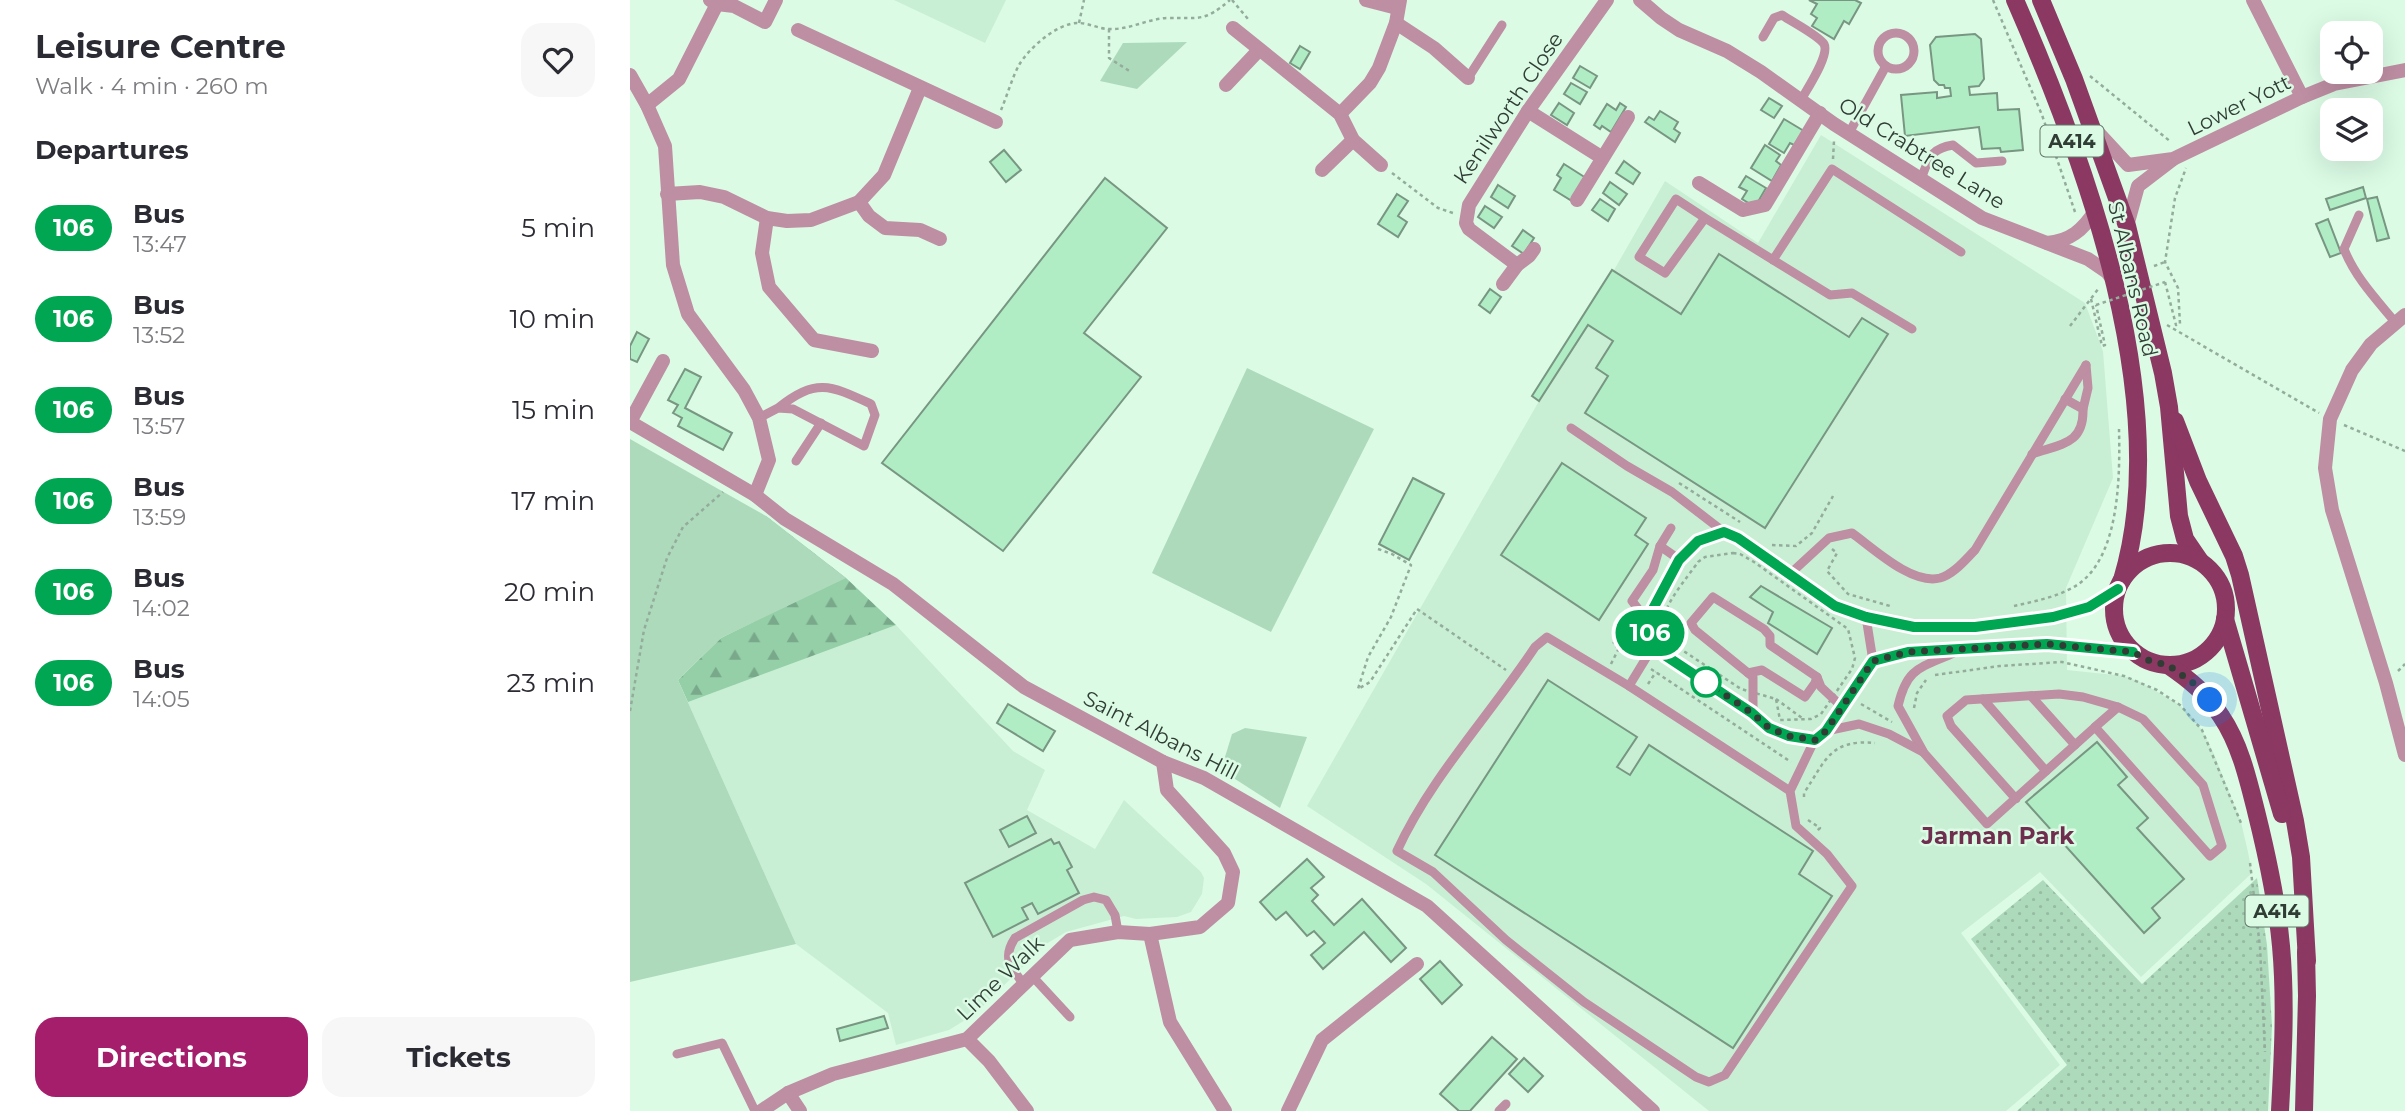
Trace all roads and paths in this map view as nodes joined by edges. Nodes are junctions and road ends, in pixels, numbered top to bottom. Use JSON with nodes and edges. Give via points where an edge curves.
{"nodes":[{"id":1,"x":776,"y":0,"type":"edge"},
{"id":2,"x":1084,"y":0,"type":"edge"},
{"id":3,"x":1230,"y":0,"type":"edge"},
{"id":4,"x":1366,"y":0,"type":"edge"},
{"id":5,"x":1607,"y":0,"type":"edge"},
{"id":6,"x":1640,"y":0,"type":"edge"},
{"id":7,"x":1993,"y":0,"type":"edge"},
{"id":8,"x":2015,"y":0,"type":"edge"},
{"id":9,"x":2041,"y":0,"type":"edge"},
{"id":10,"x":2253,"y":0,"type":"edge"},
{"id":11,"x":714,"y":2,"type":"edge"},
{"id":12,"x":1398,"y":10,"type":"edge"},
{"id":13,"x":1079,"y":23,"type":"junction"},
{"id":14,"x":1502,"y":25,"type":"dead end"},
{"id":15,"x":1233,"y":28,"type":"dead end"},
{"id":16,"x":1109,"y":29,"type":"junction"},
{"id":17,"x":798,"y":30,"type":"dead end"},
{"id":18,"x":1763,"y":37,"type":"dead end"},
{"id":19,"x":1259,"y":50,"type":"junction"},
{"id":20,"x":1886,"y":66,"type":"junction"},
{"id":21,"x":2405,"y":69,"type":"edge"},
{"id":22,"x":1131,"y":72,"type":"dead end"},
{"id":23,"x":2087,"y":74,"type":"dead end"},
{"id":24,"x":630,"y":75,"type":"edge"},
{"id":25,"x":1468,"y":78,"type":"joint"},
{"id":26,"x":1226,"y":85,"type":"dead end"},
{"id":27,"x":920,"y":88,"type":"junction"},
{"id":28,"x":2302,"y":97,"type":"junction"},
{"id":29,"x":1801,"y":100,"type":"junction"},
{"id":30,"x":647,"y":105,"type":"junction"},
{"id":31,"x":1528,"y":111,"type":"junction"},
{"id":32,"x":1820,"y":113,"type":"junction"},
{"id":33,"x":1340,"y":114,"type":"junction"},
{"id":34,"x":1628,"y":117,"type":"dead end"},
{"id":35,"x":996,"y":122,"type":"joint"},
{"id":36,"x":2089,"y":122,"type":"junction"},
{"id":37,"x":1834,"y":124,"type":"junction"},
{"id":38,"x":1849,"y":133,"type":"junction"},
{"id":39,"x":1353,"y":140,"type":"junction"},
{"id":40,"x":2183,"y":155,"type":"junction"},
{"id":41,"x":1601,"y":158,"type":"junction"},
{"id":42,"x":2002,"y":161,"type":"dead end"},
{"id":43,"x":1381,"y":165,"type":"joint"},
{"id":44,"x":1832,"y":169,"type":"junction"},
{"id":45,"x":1322,"y":170,"type":"dead end"},
{"id":46,"x":1921,"y":179,"type":"junction"},
{"id":47,"x":1699,"y":183,"type":"dead end"},
{"id":48,"x":667,"y":194,"type":"junction"},
{"id":49,"x":1577,"y":201,"type":"dead end"},
{"id":50,"x":859,"y":202,"type":"junction"},
{"id":51,"x":2095,"y":211,"type":"junction"},
{"id":52,"x":2359,"y":215,"type":"dead end"},
{"id":53,"x":767,"y":218,"type":"junction"},
{"id":54,"x":1467,"y":218,"type":"junction"},
{"id":55,"x":1705,"y":218,"type":"junction"},
{"id":56,"x":2127,"y":226,"type":"junction"},
{"id":57,"x":2080,"y":231,"type":"junction"},
{"id":58,"x":940,"y":239,"type":"dead end"},
{"id":59,"x":2042,"y":243,"type":"junction"},
{"id":60,"x":1534,"y":249,"type":"dead end"},
{"id":61,"x":1961,"y":252,"type":"dead end"},
{"id":62,"x":1773,"y":260,"type":"junction"},
{"id":63,"x":2165,"y":262,"type":"junction"},
{"id":64,"x":1517,"y":265,"type":"junction"},
{"id":65,"x":2147,"y":268,"type":"dead end"},
{"id":66,"x":2113,"y":281,"type":"junction"},
{"id":67,"x":2151,"y":281,"type":"dead end"},
{"id":68,"x":1503,"y":284,"type":"dead end"},
{"id":69,"x":2154,"y":293,"type":"dead end"},
{"id":70,"x":2091,"y":299,"type":"junction"},
{"id":71,"x":2102,"y":308,"type":"dead end"},
{"id":72,"x":2400,"y":318,"type":"edge"},
{"id":73,"x":2162,"y":323,"type":"dead end"},
{"id":74,"x":2070,"y":326,"type":"dead end"},
{"id":75,"x":1912,"y":329,"type":"dead end"},
{"id":76,"x":2109,"y":339,"type":"dead end"},
{"id":77,"x":872,"y":351,"type":"dead end"},
{"id":78,"x":2112,"y":352,"type":"dead end"},
{"id":79,"x":663,"y":361,"type":"dead end"},
{"id":80,"x":2065,"y":399,"type":"junction"},
{"id":81,"x":2169,"y":407,"type":"junction"},
{"id":82,"x":778,"y":408,"type":"junction"},
{"id":83,"x":2083,"y":408,"type":"junction"},
{"id":84,"x":759,"y":418,"type":"junction"},
{"id":85,"x":2330,"y":419,"type":"junction"},
{"id":86,"x":2118,"y":420,"type":"dead end"},
{"id":87,"x":630,"y":422,"type":"edge"},
{"id":88,"x":821,"y":423,"type":"junction"},
{"id":89,"x":1571,"y":428,"type":"dead end"},
{"id":90,"x":2405,"y":451,"type":"edge"},
{"id":91,"x":2032,"y":454,"type":"junction"},
{"id":92,"x":796,"y":461,"type":"dead end"},
{"id":93,"x":734,"y":482,"type":"junction"},
{"id":94,"x":755,"y":495,"type":"junction"},
{"id":95,"x":1833,"y":496,"type":"dead end"},
{"id":96,"x":1671,"y":528,"type":"dead end"},
{"id":97,"x":1724,"y":532,"type":"junction"},
{"id":98,"x":1812,"y":533,"type":"junction"},
{"id":99,"x":1824,"y":543,"type":"junction"},
{"id":100,"x":1660,"y":546,"type":"junction"},
{"id":101,"x":1378,"y":549,"type":"dead end"},
{"id":102,"x":1765,"y":556,"type":"junction"},
{"id":103,"x":1679,"y":560,"type":"junction"},
{"id":104,"x":2200,"y":561,"type":"junction"},
{"id":105,"x":1791,"y":573,"type":"junction"},
{"id":106,"x":2120,"y":584,"type":"junction"},
{"id":107,"x":2074,"y":587,"type":"junction"},
{"id":108,"x":1894,"y":607,"type":"dead end"},
{"id":109,"x":2004,"y":608,"type":"dead end"},
{"id":110,"x":2085,"y":608,"type":"junction"},
{"id":111,"x":1866,"y":617,"type":"junction"},
{"id":112,"x":2225,"y":619,"type":"junction"},
{"id":113,"x":1647,"y":620,"type":"junction"},
{"id":114,"x":1654,"y":645,"type":"junction"},
{"id":115,"x":1619,"y":648,"type":"dead end"},
{"id":116,"x":1962,"y":649,"type":"junction"},
{"id":117,"x":2133,"y":652,"type":"junction"},
{"id":118,"x":1873,"y":661,"type":"junction"},
{"id":119,"x":2168,"y":665,"type":"junction"},
{"id":120,"x":1649,"y":668,"type":"dead end"},
{"id":121,"x":1606,"y":673,"type":"junction"},
{"id":122,"x":1748,"y":673,"type":"junction"},
{"id":123,"x":1516,"y":676,"type":"junction"},
{"id":124,"x":1817,"y":677,"type":"junction"},
{"id":125,"x":1629,"y":686,"type":"junction"},
{"id":126,"x":1849,"y":696,"type":"junction"},
{"id":127,"x":2031,"y":696,"type":"junction"},
{"id":128,"x":1776,"y":699,"type":"dead end"},
{"id":129,"x":1983,"y":699,"type":"junction"},
{"id":130,"x":2118,"y":707,"type":"junction"},
{"id":131,"x":1788,"y":708,"type":"junction"},
{"id":132,"x":630,"y":711,"type":"edge"},
{"id":133,"x":1839,"y":712,"type":"junction"},
{"id":134,"x":1752,"y":713,"type":"junction"},
{"id":135,"x":1904,"y":717,"type":"junction"},
{"id":136,"x":1802,"y":719,"type":"dead end"},
{"id":137,"x":1780,"y":720,"type":"dead end"},
{"id":138,"x":2095,"y":727,"type":"junction"},
{"id":139,"x":1889,"y":734,"type":"junction"},
{"id":140,"x":1820,"y":735,"type":"junction"},
{"id":141,"x":2075,"y":745,"type":"junction"},
{"id":142,"x":1924,"y":753,"type":"junction"},
{"id":143,"x":2405,"y":755,"type":"edge"},
{"id":144,"x":1163,"y":762,"type":"junction"},
{"id":145,"x":1802,"y":769,"type":"junction"},
{"id":146,"x":2046,"y":771,"type":"junction"},
{"id":147,"x":1815,"y":777,"type":"junction"},
{"id":148,"x":1790,"y":791,"type":"junction"},
{"id":149,"x":2016,"y":799,"type":"junction"},
{"id":150,"x":1804,"y":803,"type":"dead end"},
{"id":151,"x":1806,"y":818,"type":"dead end"},
{"id":152,"x":2243,"y":832,"type":"dead end"},
{"id":153,"x":1811,"y":841,"type":"junction"},
{"id":154,"x":2250,"y":863,"type":"dead end"},
{"id":155,"x":1118,"y":932,"type":"junction"},
{"id":156,"x":1150,"y":934,"type":"junction"},
{"id":157,"x":2307,"y":961,"type":"junction"},
{"id":158,"x":1417,"y":964,"type":"dead end"},
{"id":159,"x":1029,"y":981,"type":"junction"},
{"id":160,"x":1070,"y":1017,"type":"dead end"},
{"id":161,"x":967,"y":1039,"type":"junction"},
{"id":162,"x":677,"y":1054,"type":"dead end"},
{"id":163,"x":2265,"y":1062,"type":"dead end"},
{"id":164,"x":788,"y":1093,"type":"junction"},
{"id":165,"x":755,"y":1111,"type":"edge"},
{"id":166,"x":761,"y":1111,"type":"edge"},
{"id":167,"x":800,"y":1111,"type":"edge"},
{"id":168,"x":1027,"y":1111,"type":"edge"},
{"id":169,"x":1225,"y":1111,"type":"edge"},
{"id":170,"x":1288,"y":1111,"type":"edge"},
{"id":171,"x":1653,"y":1111,"type":"edge"},
{"id":172,"x":2280,"y":1111,"type":"edge"},
{"id":173,"x":2304,"y":1111,"type":"edge"}],
"edges":[{"from":1,"to":11,"type":"street","via":[[765,22],[734,6]]},
{"from":2,"to":13,"type":"path"},
{"from":3,"to":16,"type":"path","via":[[1212,16],[1151,19]]},
{"from":4,"to":12,"type":"street"},
{"from":5,"to":31,"type":"street","name":"Kenilworth Close"},
{"from":6,"to":29,"type":"street","name":"Old Crabtree Lane","via":[[1679,30],[1727,51]]},
{"from":7,"to":57,"type":"path","via":[[2042,115]]},
{"from":8,"to":51,"type":"main road","name":"St Albans Road","number":"A414","via":[[2063,116]]},
{"from":9,"to":36,"type":"main road","name":"St Albans Road","number":"A414"},
{"from":10,"to":28,"type":"street"},
{"from":11,"to":30,"type":"street","via":[[679,79]]},
{"from":12,"to":25,"type":"street"},
{"from":12,"to":33,"type":"street","via":[[1379,68]]},
{"from":13,"to":16,"type":"path"},
{"from":13,"to":35,"type":"path","via":[[1050,32],[1020,64]]},
{"from":14,"to":25,"type":"lane"},
{"from":15,"to":19,"type":"street"},
{"from":16,"to":22,"type":"path","via":[[1109,58]]},
{"from":17,"to":27,"type":"street"},
{"from":18,"to":29,"type":"lane","via":[[1774,18],[1782,15],[1823,42],[1826,50]]},
{"from":19,"to":26,"type":"street"},
{"from":19,"to":33,"type":"street"},
{"from":20,"to":20,"type":"lane","via":[[1878,58],[1880,41],[1895,33],[1906,36],[1913,46],[1913,58],[1898,69]]},
{"from":20,"to":38,"type":"lane"},
{"from":21,"to":28,"type":"street","name":"Lower Yott","via":[[2334,84]]},
{"from":23,"to":40,"type":"path"},
{"from":24,"to":30,"type":"street"},
{"from":27,"to":35,"type":"street"},
{"from":27,"to":50,"type":"street","via":[[884,176]]},
{"from":28,"to":40,"type":"street","name":"Lower Yott"},
{"from":29,"to":32,"type":"street","name":"Old Crabtree Lane"},
{"from":30,"to":48,"type":"street","via":[[665,146]]},
{"from":31,"to":41,"type":"street"},
{"from":31,"to":54,"type":"street","name":"Kenilworth Close","via":[[1469,205]]},
{"from":32,"to":37,"type":"street","name":"Old Crabtree Lane"},
{"from":32,"to":47,"type":"street","name":"Old Crabtree Lane","via":[[1765,205],[1743,211]]},
{"from":33,"to":39,"type":"street"},
{"from":34,"to":41,"type":"street"},
{"from":36,"to":40,"type":"street","name":"Lower Yott","via":[[2128,165]]},
{"from":36,"to":56,"type":"main road","name":"St Albans Road","number":"A414"},
{"from":37,"to":38,"type":"street","name":"Old Crabtree Lane"},
{"from":37,"to":44,"type":"path"},
{"from":38,"to":46,"type":"street","name":"Old Crabtree Lane"},
{"from":39,"to":43,"type":"street"},
{"from":39,"to":45,"type":"street"},
{"from":40,"to":56,"type":"street","name":"Lower Yott","via":[[2138,187]]},
{"from":40,"to":63,"type":"path"},
{"from":41,"to":49,"type":"street"},
{"from":42,"to":46,"type":"lane","via":[[1976,163],[1953,145],[1940,147],[1932,152]]},
{"from":43,"to":54,"type":"path","via":[[1438,208]]},
{"from":44,"to":61,"type":"lane"},
{"from":44,"to":62,"type":"lane"},
{"from":46,"to":59,"type":"street","name":"Old Crabtree Lane","via":[[1982,218]]},
{"from":48,"to":53,"type":"street","via":[[700,192],[724,197]]},
{"from":48,"to":84,"type":"street","via":[[673,265],[688,314]]},
{"from":50,"to":53,"type":"street","via":[[811,220]]},
{"from":50,"to":58,"type":"street","via":[[885,228],[920,229]]},
{"from":51,"to":57,"type":"street"},
{"from":51,"to":66,"type":"main road","name":"St Albans Road","number":"A414"},
{"from":52,"to":72,"type":"lane","via":[[2344,249],[2349,262],[2367,290]]},
{"from":53,"to":77,"type":"street","via":[[762,253],[769,287],[814,340]]},
{"from":54,"to":64,"type":"street","name":"Kenilworth Close","via":[[1469,229]]},
{"from":55,"to":55,"type":"lane","via":[[1676,199],[1639,257],[1665,273]]},
{"from":55,"to":62,"type":"lane"},
{"from":56,"to":81,"type":"main road","name":"St Albans Road","number":"A414"},
{"from":57,"to":59,"type":"street","via":[[2070,238]]},
{"from":59,"to":66,"type":"street","name":"Old Crabtree Lane","via":[[2088,259]]},
{"from":60,"to":64,"type":"street"},
{"from":62,"to":75,"type":"lane","via":[[1830,295],[1852,293]]},
{"from":63,"to":65,"type":"path"},
{"from":63,"to":70,"type":"path","bridge":true,"via":[[2178,288],[2180,324],[2176,325],[2165,282],[2096,304],[2102,346]]},
{"from":64,"to":68,"type":"street"},
{"from":66,"to":106,"type":"main road","name":"St Albans Road","number":"A414","via":[[2130,371],[2139,461],[2134,535]]},
{"from":67,"to":69,"type":"path"},
{"from":70,"to":71,"type":"path","via":[[2099,288]]},
{"from":70,"to":74,"type":"path"},
{"from":72,"to":85,"type":"street","via":[[2371,344]]},
{"from":73,"to":85,"type":"path"},
{"from":76,"to":78,"type":"path"},
{"from":79,"to":87,"type":"street"},
{"from":80,"to":83,"type":"lane"},
{"from":80,"to":83,"type":"lane","via":[[2086,365],[2088,388]]},
{"from":80,"to":91,"type":"lane"},
{"from":81,"to":104,"type":"main road","name":"St Albans Road","number":"A414","via":[[2179,516],[2185,539]]},
{"from":81,"to":157,"type":"main road","number":"A414","via":[[2240,575],[2295,821]]},
{"from":82,"to":84,"type":"lane"},
{"from":82,"to":88,"type":"lane","via":[[793,409]]},
{"from":82,"to":88,"type":"lane","via":[[793,396],[830,386],[871,404],[876,415],[864,446]]},
{"from":83,"to":91,"type":"lane","via":[[2076,437]]},
{"from":84,"to":94,"type":"street","via":[[769,460]]},
{"from":85,"to":90,"type":"path"},
{"from":85,"to":143,"type":"street","via":[[2325,468],[2332,510]]},
{"from":86,"to":107,"type":"path","via":[[2119,472],[2106,550],[2096,567]]},
{"from":87,"to":93,"type":"street","name":"Saint Albans Hill"},
{"from":88,"to":92,"type":"lane"},
{"from":89,"to":97,"type":"lane","via":[[1672,492]]},
{"from":91,"to":99,"type":"lane","via":[[1975,550],[1959,567],[1939,578],[1913,576],[1852,533]]},
{"from":93,"to":94,"type":"street","name":"Saint Albans Hill"},
{"from":93,"to":132,"type":"path","via":[[683,527],[667,558],[644,630]]},
{"from":94,"to":144,"type":"street","name":"Saint Albans Hill","via":[[785,519],[893,584],[1024,687]]},
{"from":95,"to":98,"type":"path"},
{"from":96,"to":100,"type":"lane"},
{"from":97,"to":102,"type":"street"},
{"from":97,"to":103,"type":"street","via":[[1698,541]]},
{"from":98,"to":99,"type":"path"},
{"from":98,"to":102,"type":"path","via":[[1796,546],[1773,544]]},
{"from":99,"to":105,"type":"lane"},
{"from":99,"to":108,"type":"path","via":[[1837,553],[1827,570],[1848,594]]},
{"from":100,"to":103,"type":"lane"},
{"from":100,"to":113,"type":"lane","via":[[1653,570],[1632,601]]},
{"from":101,"to":123,"type":"path","via":[[1411,565],[1358,689],[1370,682],[1417,609]]},
{"from":102,"to":105,"type":"street"},
{"from":103,"to":113,"type":"street"},
{"from":104,"to":106,"type":"main road","via":[[2184,554],[2149,557],[2134,566]]},
{"from":104,"to":112,"type":"main road","via":[[2218,580]]},
{"from":105,"to":111,"type":"street","via":[[1835,606]]},
{"from":106,"to":110,"type":"street"},
{"from":106,"to":117,"type":"main road","via":[[2114,606],[2116,623]]},
{"from":107,"to":109,"type":"path"},
{"from":107,"to":110,"type":"path"},
{"from":110,"to":111,"type":"street","via":[[1975,627],[1914,627]]},
{"from":111,"to":118,"type":"lane"},
{"from":112,"to":119,"type":"main road","via":[[2211,647],[2192,660]]},
{"from":112,"to":157,"type":"main road","number":"A414","via":[[2281,809]]},
{"from":113,"to":114,"type":"street"},
{"from":114,"to":125,"type":"lane"},
{"from":114,"to":134,"type":"street"},
{"from":115,"to":121,"type":"path"},
{"from":116,"to":117,"type":"street","via":[[2047,644]]},
{"from":116,"to":118,"type":"street","via":[[1908,652]]},
{"from":116,"to":135,"type":"lane","via":[[1915,670],[1903,685],[1898,706]]},
{"from":117,"to":119,"type":"main road"},
{"from":118,"to":126,"type":"street"},
{"from":119,"to":172,"type":"main road","number":"A414","via":[[2196,685],[2223,719],[2239,751],[2263,838],[2282,958]]},
{"from":120,"to":145,"type":"path"},
{"from":121,"to":123,"type":"lane","via":[[1547,637]]},
{"from":121,"to":125,"type":"lane"},
{"from":122,"to":124,"type":"lane","via":[[1762,670],[1804,697]]},
{"from":122,"to":124,"type":"lane","via":[[1691,623],[1713,597],[1764,629],[1770,645]]},
{"from":122,"to":134,"type":"lane","via":[[1754,677]]},
{"from":123,"to":153,"type":"lane","via":[[1460,750],[1397,851],[1433,872],[1506,940],[1584,1002],[1696,1077],[1709,1082],[1725,1075],[1852,886]]},
{"from":124,"to":133,"type":"lane","via":[[1838,703]]},
{"from":125,"to":148,"type":"lane"},
{"from":126,"to":133,"type":"street"},
{"from":126,"to":135,"type":"path","via":[[1895,723]]},
{"from":127,"to":129,"type":"lane"},
{"from":127,"to":130,"type":"lane","via":[[2083,697]]},
{"from":127,"to":141,"type":"lane"},
{"from":128,"to":131,"type":"path"},
{"from":129,"to":146,"type":"lane"},
{"from":129,"to":149,"type":"lane","via":[[1966,700],[1947,716]]},
{"from":130,"to":138,"type":"lane"},
{"from":130,"to":138,"type":"lane","via":[[2143,719],[2203,785],[2222,846],[2210,856]]},
{"from":131,"to":136,"type":"path"},
{"from":131,"to":137,"type":"path"},
{"from":133,"to":140,"type":"street"},
{"from":134,"to":140,"type":"street","via":[[1769,728],[1789,736]]},
{"from":135,"to":142,"type":"lane"},
{"from":135,"to":152,"type":"path","via":[[1915,708],[1926,679],[1938,674],[2063,662],[2124,676],[2179,705],[2202,730]]},
{"from":138,"to":141,"type":"lane"},
{"from":139,"to":140,"type":"lane","via":[[1859,724]]},
{"from":139,"to":142,"type":"lane"},
{"from":139,"to":147,"type":"path","via":[[1881,743],[1860,741],[1840,746]]},
{"from":140,"to":145,"type":"lane"},
{"from":141,"to":146,"type":"lane"},
{"from":142,"to":149,"type":"lane","via":[[1987,824]]},
{"from":144,"to":156,"type":"street","name":"Lime Walk","via":[[1167,789],[1224,853],[1233,872],[1228,903],[1200,927]]},
{"from":144,"to":171,"type":"street","name":"Saint Albans Hill","via":[[1204,778],[1427,906]]},
{"from":145,"to":147,"type":"path"},
{"from":145,"to":148,"type":"lane"},
{"from":146,"to":149,"type":"lane"},
{"from":147,"to":150,"type":"path","via":[[1804,793]]},
{"from":148,"to":153,"type":"lane","via":[[1796,826]]},
{"from":151,"to":153,"type":"path","via":[[1820,828]]},
{"from":154,"to":163,"type":"path","via":[[2260,947]]},
{"from":155,"to":156,"type":"street","name":"Lime Walk"},
{"from":155,"to":159,"type":"street","name":"Lime Walk","via":[[1070,940]]},
{"from":155,"to":159,"type":"lane","via":[[1106,900],[1083,900],[1015,938],[1008,949],[1009,962]]},
{"from":156,"to":169,"type":"street","via":[[1170,1022]]},
{"from":157,"to":173,"type":"main road","number":"A414"},
{"from":158,"to":170,"type":"street","via":[[1322,1040]]},
{"from":159,"to":160,"type":"lane"},
{"from":159,"to":161,"type":"street","name":"Lime Walk"},
{"from":161,"to":164,"type":"street","name":"Lime Walk","via":[[833,1074]]},
{"from":161,"to":168,"type":"street"},
{"from":162,"to":165,"type":"lane","via":[[722,1043]]},
{"from":164,"to":166,"type":"street","name":"Lime Walk"},
{"from":164,"to":167,"type":"street"}]}
